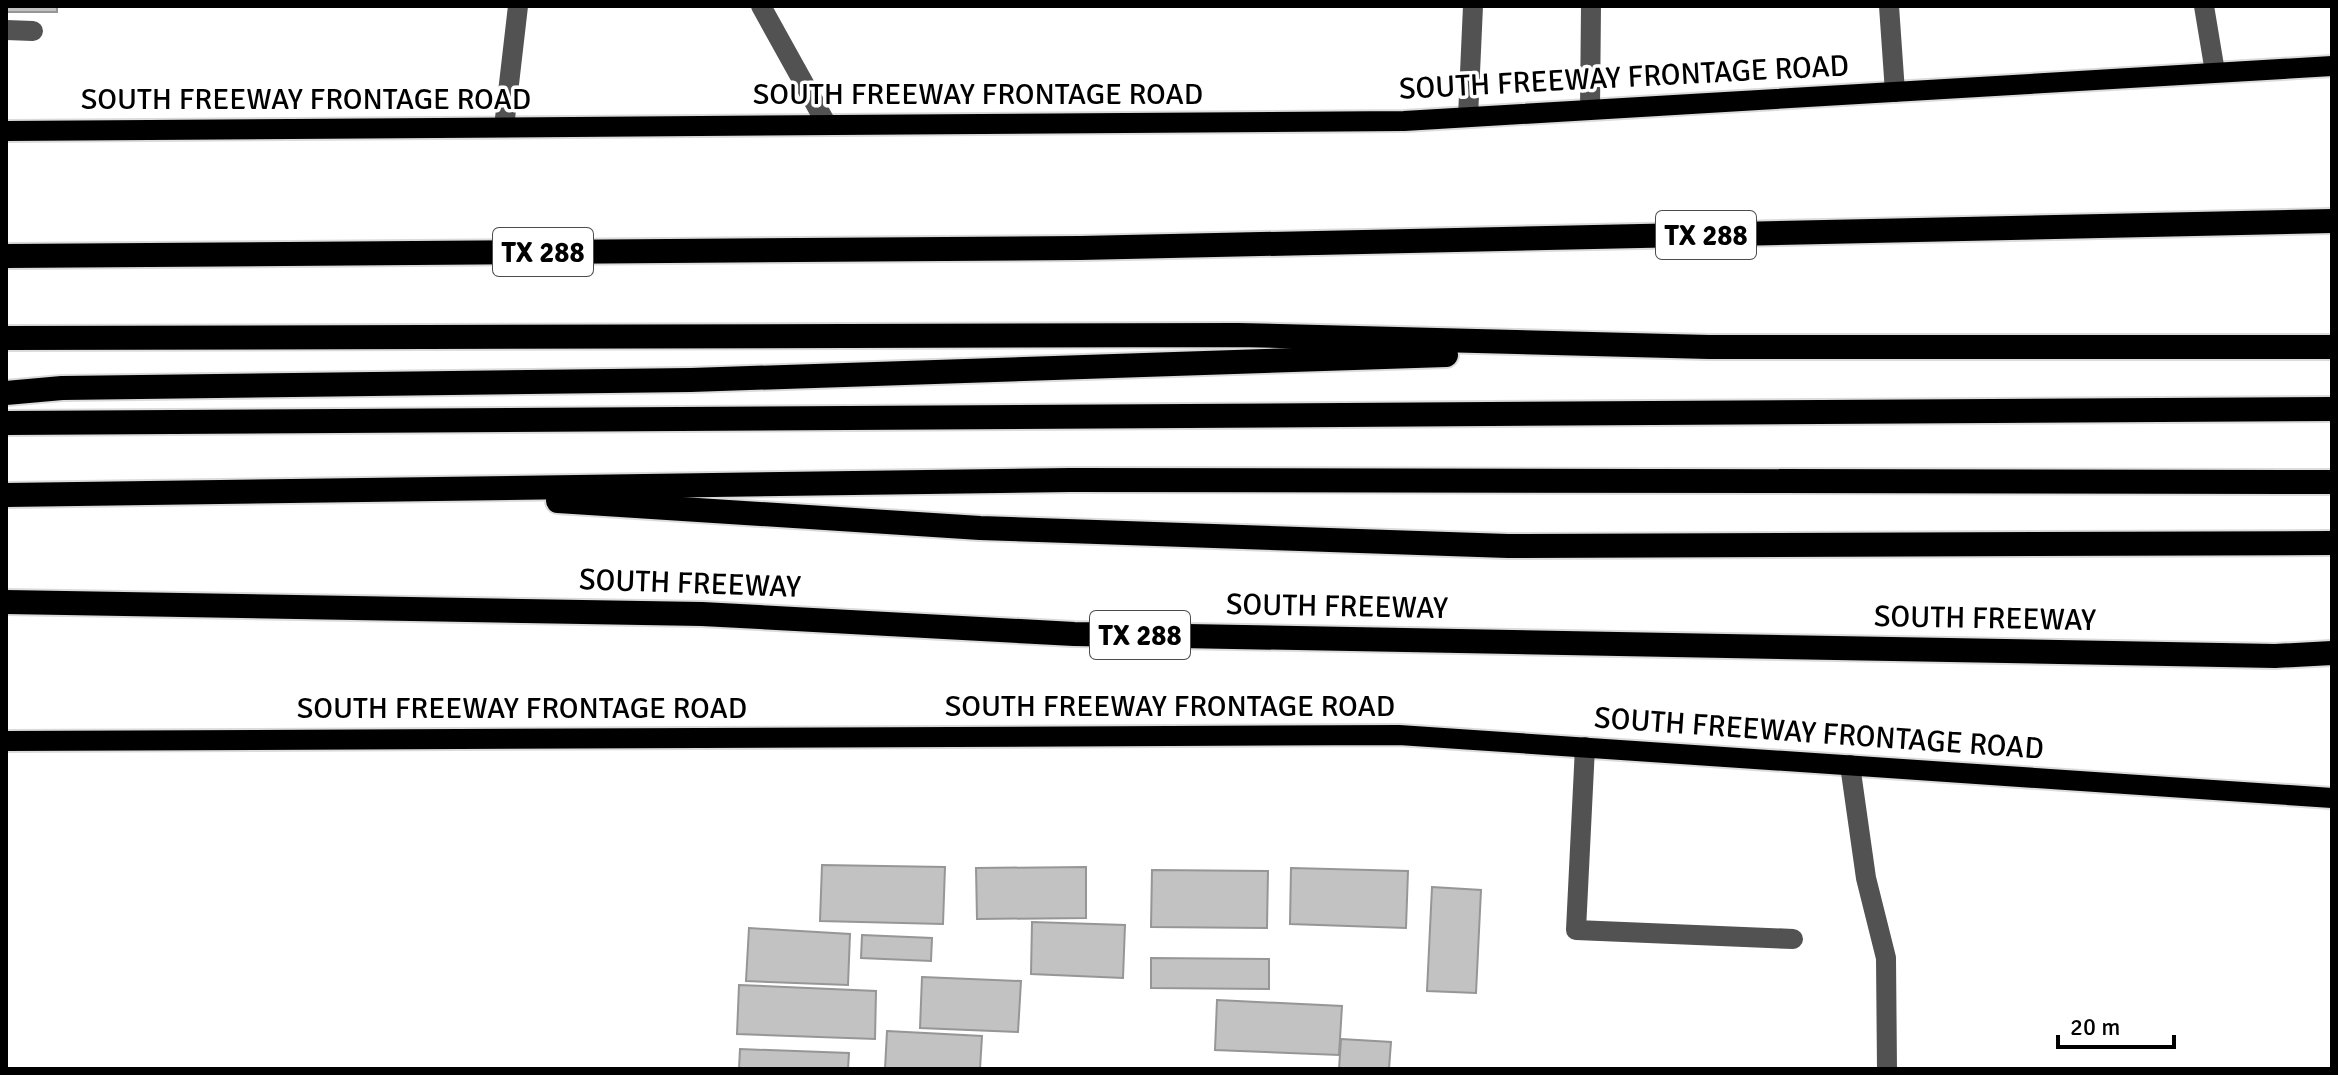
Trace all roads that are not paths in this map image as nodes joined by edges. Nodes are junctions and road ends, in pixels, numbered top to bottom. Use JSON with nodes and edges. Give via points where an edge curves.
{"nodes":[{"id":1,"x":518,"y":6,"type":"edge"},
{"id":2,"x":761,"y":6,"type":"edge"},
{"id":3,"x":1473,"y":6,"type":"edge"},
{"id":4,"x":1591,"y":6,"type":"edge"},
{"id":5,"x":1889,"y":6,"type":"edge"},
{"id":6,"x":2204,"y":6,"type":"edge"},
{"id":7,"x":6,"y":30,"type":"edge"},
{"id":8,"x":33,"y":31,"type":"dead end"},
{"id":9,"x":2332,"y":66,"type":"edge"},
{"id":10,"x":2215,"y":72,"type":"junction"},
{"id":11,"x":1895,"y":92,"type":"junction"},
{"id":12,"x":1590,"y":109,"type":"junction"},
{"id":13,"x":1468,"y":117,"type":"junction"},
{"id":14,"x":827,"y":125,"type":"junction"},
{"id":15,"x":504,"y":127,"type":"junction"},
{"id":16,"x":6,"y":131,"type":"edge"},
{"id":17,"x":2332,"y":221,"type":"edge"},
{"id":18,"x":6,"y":256,"type":"edge"},
{"id":19,"x":6,"y":338,"type":"edge"},
{"id":20,"x":1709,"y":347,"type":"junction"},
{"id":21,"x":2332,"y":347,"type":"edge"},
{"id":22,"x":6,"y":393,"type":"edge"},
{"id":23,"x":2332,"y":409,"type":"edge"},
{"id":24,"x":6,"y":423,"type":"edge"},
{"id":25,"x":2332,"y":482,"type":"edge"},
{"id":26,"x":372,"y":489,"type":"junction"},
{"id":27,"x":6,"y":495,"type":"edge"},
{"id":28,"x":2332,"y":543,"type":"edge"},
{"id":29,"x":6,"y":602,"type":"edge"},
{"id":30,"x":2332,"y":653,"type":"edge"},
{"id":31,"x":6,"y":741,"type":"edge"},
{"id":32,"x":1585,"y":747,"type":"junction"},
{"id":33,"x":1850,"y":765,"type":"junction"},
{"id":34,"x":2332,"y":798,"type":"edge"},
{"id":35,"x":1793,"y":939,"type":"dead end"},
{"id":36,"x":1887,"y":1069,"type":"edge"}],
"edges":[{"from":1,"to":15,"type":"lane"},
{"from":2,"to":14,"type":"lane"},
{"from":3,"to":13,"type":"lane"},
{"from":4,"to":12,"type":"lane"},
{"from":5,"to":11,"type":"lane"},
{"from":6,"to":10,"type":"lane"},
{"from":7,"to":8,"type":"lane"},
{"from":9,"to":10,"type":"main road","name":"SOUTH FREEWAY FRONTAGE ROAD"},
{"from":10,"to":11,"type":"main road","name":"SOUTH FREEWAY FRONTAGE ROAD"},
{"from":11,"to":12,"type":"main road","name":"SOUTH FREEWAY FRONTAGE ROAD"},
{"from":12,"to":13,"type":"main road","name":"SOUTH FREEWAY FRONTAGE ROAD"},
{"from":13,"to":14,"type":"main road","name":"SOUTH FREEWAY FRONTAGE ROAD"},
{"from":14,"to":15,"type":"main road","name":"SOUTH FREEWAY FRONTAGE ROAD"},
{"from":15,"to":16,"type":"main road","name":"SOUTH FREEWAY FRONTAGE ROAD"},
{"from":17,"to":18,"type":"highway","number":"TX 288","via":[[1080,248]]},
{"from":19,"to":20,"type":"highway","via":[[1238,335]]},
{"from":20,"to":21,"type":"highway"},
{"from":20,"to":22,"type":"highway","via":[[707,380]]},
{"from":23,"to":24,"type":"highway"},
{"from":25,"to":26,"type":"highway","via":[[1070,480]]},
{"from":26,"to":27,"type":"highway"},
{"from":26,"to":28,"type":"highway","via":[[980,528],[1508,546]]},
{"from":29,"to":30,"type":"highway","name":"SOUTH FREEWAY","number":"TX 288","via":[[702,614],[1074,634]]},
{"from":31,"to":32,"type":"main road","name":"SOUTH FREEWAY FRONTAGE ROAD","via":[[1399,735]]},
{"from":32,"to":33,"type":"main road","name":"SOUTH FREEWAY FRONTAGE ROAD"},
{"from":32,"to":35,"type":"lane","via":[[1576,930]]},
{"from":33,"to":34,"type":"main road","name":"SOUTH FREEWAY FRONTAGE ROAD"},
{"from":33,"to":36,"type":"lane","via":[[1866,878],[1886,958]]}]}
